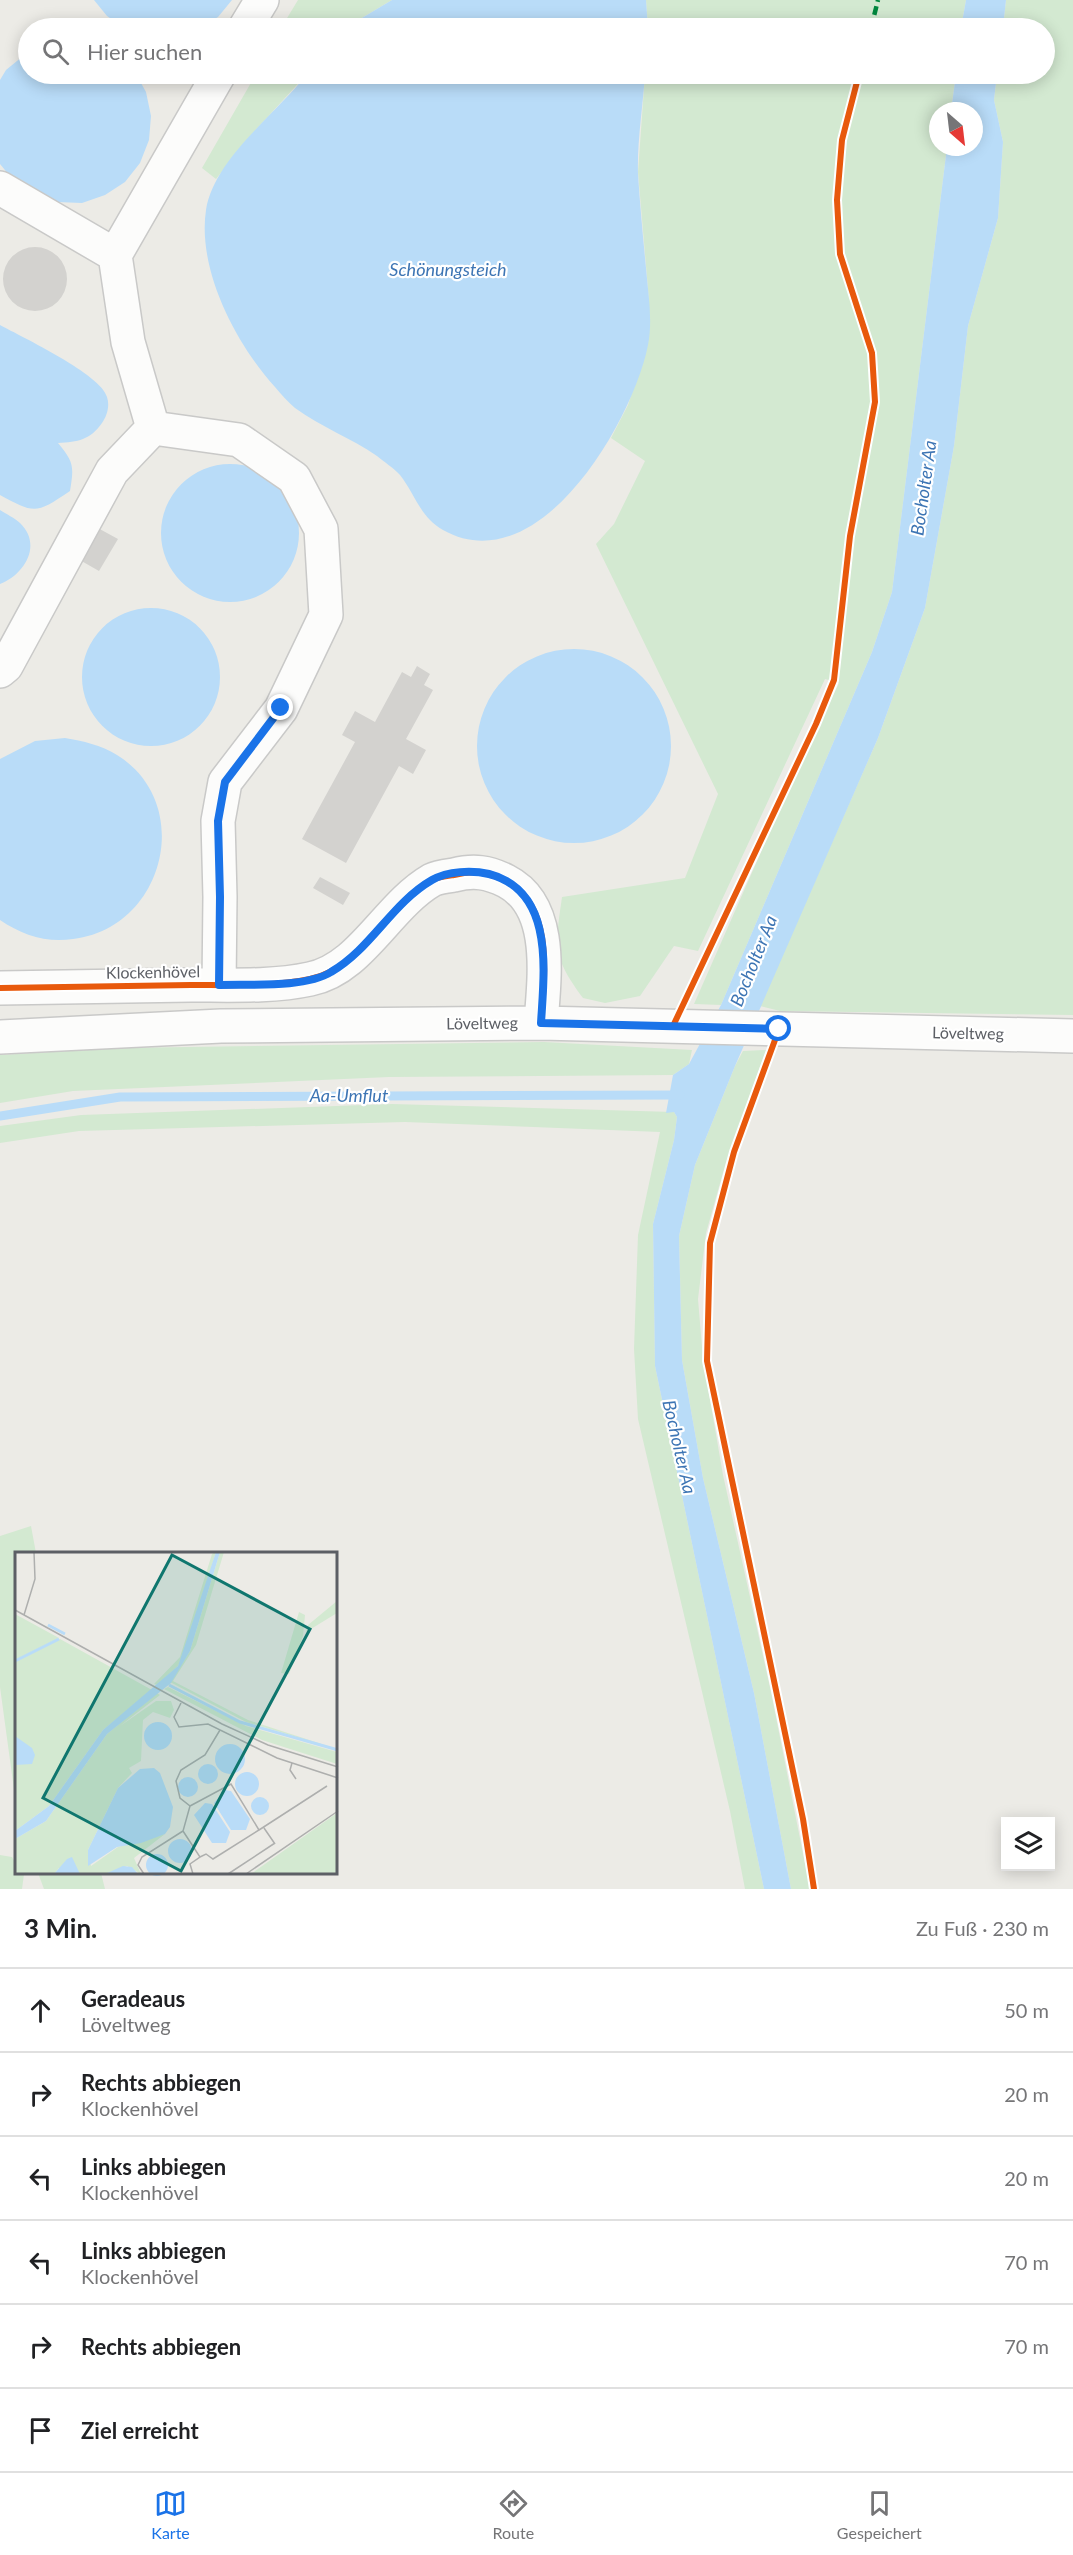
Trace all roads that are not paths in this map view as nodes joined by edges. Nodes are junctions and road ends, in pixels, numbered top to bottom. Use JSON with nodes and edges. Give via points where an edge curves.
{"nodes":[{"id":1,"x":262,"y":0,"type":"edge"},
{"id":2,"x":251,"y":18,"type":"edge"},
{"id":3,"x":213,"y":84,"type":"edge"},
{"id":4,"x":0,"y":188,"type":"edge"},
{"id":5,"x":115,"y":255,"type":"junction"},
{"id":6,"x":153,"y":428,"type":"junction"},
{"id":7,"x":0,"y":671,"type":"edge"},
{"id":8,"x":219,"y":985,"type":"junction"},
{"id":9,"x":0,"y":988,"type":"edge"},
{"id":10,"x":541,"y":1023,"type":"junction"},
{"id":11,"x":1073,"y":1036,"type":"edge"},
{"id":12,"x":0,"y":1037,"type":"edge"}],
"edges":[{"from":1,"to":2,"type":"street"},
{"from":3,"to":5,"type":"street"},
{"from":4,"to":5,"type":"street"},
{"from":5,"to":6,"type":"street","via":[[128,342]]},
{"from":6,"to":7,"type":"street","via":[[112,471]]},
{"from":6,"to":8,"type":"street","via":[[239,440],[294,478],[321,530],[326,615],[281,708],[225,782],[218,821]]},
{"from":8,"to":9,"type":"street","name":"Klockenhövel"},
{"from":8,"to":10,"type":"street","name":"Klockenhövel","via":[[289,982],[330,974],[404,901],[434,879],[474,870],[513,884],[537,917],[545,961]]},
{"from":10,"to":11,"type":"street","name":"Löveltweg"},
{"from":10,"to":12,"type":"street","name":"Löveltweg","via":[[221,1026]]}]}
